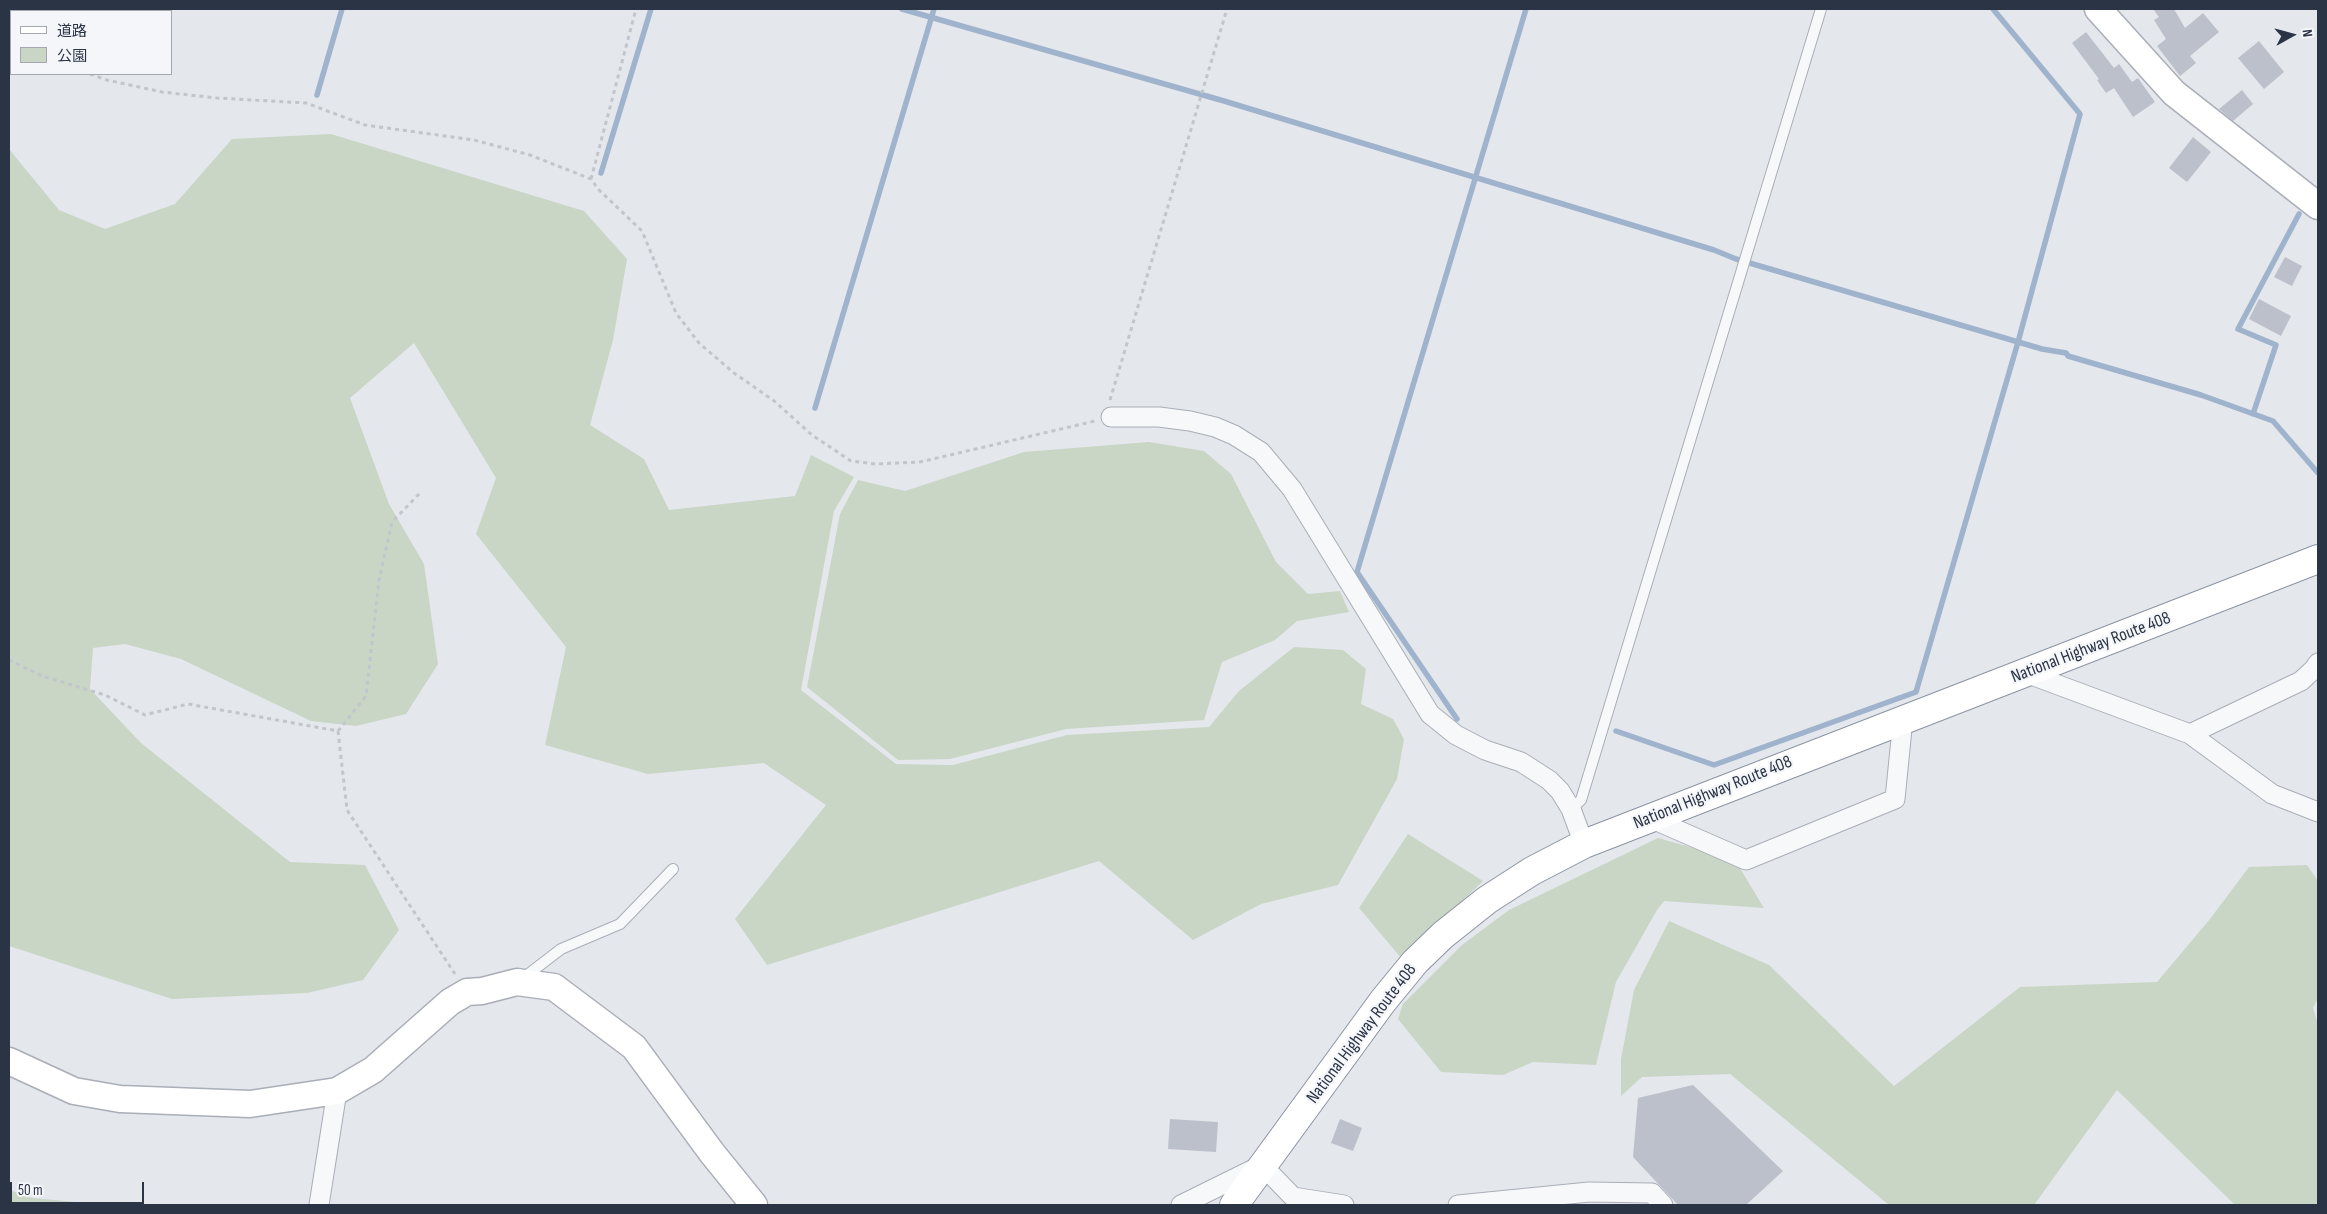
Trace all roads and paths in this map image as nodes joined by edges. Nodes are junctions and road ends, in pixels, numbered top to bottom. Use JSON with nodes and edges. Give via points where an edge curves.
{"nodes":[{"id":1,"x":636,"y":9,"type":"edge"},
{"id":2,"x":1227,"y":9,"type":"edge"},
{"id":3,"x":1822,"y":9,"type":"edge"},
{"id":4,"x":2098,"y":9,"type":"edge"},
{"id":5,"x":93,"y":75,"type":"edge"},
{"id":6,"x":591,"y":179,"type":"junction"},
{"id":7,"x":2318,"y":206,"type":"edge"},
{"id":8,"x":1111,"y":417,"type":"junction"},
{"id":9,"x":420,"y":493,"type":"dead end"},
{"id":10,"x":2318,"y":559,"type":"edge"},
{"id":11,"x":9,"y":660,"type":"edge"},
{"id":12,"x":2318,"y":662,"type":"edge"},
{"id":13,"x":2026,"y":673,"type":"junction"},
{"id":14,"x":1903,"y":719,"type":"junction"},
{"id":15,"x":338,"y":731,"type":"junction"},
{"id":16,"x":2190,"y":734,"type":"junction"},
{"id":17,"x":1571,"y":810,"type":"junction"},
{"id":18,"x":2318,"y":812,"type":"edge"},
{"id":19,"x":1650,"y":818,"type":"junction"},
{"id":20,"x":1584,"y":844,"type":"junction"},
{"id":21,"x":673,"y":869,"type":"dead end"},
{"id":22,"x":517,"y":982,"type":"junction"},
{"id":23,"x":467,"y":992,"type":"junction"},
{"id":24,"x":9,"y":1061,"type":"edge"},
{"id":25,"x":337,"y":1091,"type":"junction"},
{"id":26,"x":1262,"y":1165,"type":"junction"},
{"id":27,"x":319,"y":1205,"type":"edge"},
{"id":28,"x":754,"y":1205,"type":"edge"},
{"id":29,"x":1182,"y":1205,"type":"edge"},
{"id":30,"x":1234,"y":1205,"type":"edge"},
{"id":31,"x":1344,"y":1205,"type":"edge"},
{"id":32,"x":1458,"y":1205,"type":"edge"},
{"id":33,"x":1664,"y":1205,"type":"edge"}],
"edges":[{"from":1,"to":6,"type":"path"},
{"from":2,"to":8,"type":"path","via":[[1111,396]]},
{"from":3,"to":17,"type":"lane","via":[[1581,800]]},
{"from":4,"to":7,"type":"street","via":[[2174,93]]},
{"from":5,"to":6,"type":"path","via":[[162,92],[306,103],[365,125],[474,140],[530,155]]},
{"from":6,"to":8,"type":"path","via":[[642,231],[676,313],[699,343],[773,400],[812,435],[852,461],[875,464],[920,462]]},
{"from":8,"to":17,"type":"street","via":[[1190,421],[1234,435],[1261,452],[1292,489],[1430,714],[1456,735],[1485,750],[1521,762],[1549,780]]},
{"from":9,"to":15,"type":"path","via":[[392,522],[379,580],[366,696]]},
{"from":10,"to":13,"type":"highway","name":"National Highway Route 408"},
{"from":11,"to":15,"type":"path","via":[[42,676],[105,695],[145,715],[188,704]]},
{"from":12,"to":16,"type":"street","via":[[2301,681]]},
{"from":13,"to":14,"type":"highway","name":"National Highway Route 408"},
{"from":13,"to":16,"type":"street"},
{"from":14,"to":19,"type":"highway","name":"National Highway Route 408"},
{"from":14,"to":19,"type":"street","via":[[1895,799],[1746,860]]},
{"from":15,"to":23,"type":"path","via":[[347,810]]},
{"from":16,"to":18,"type":"street","via":[[2272,794]]},
{"from":17,"to":20,"type":"street"},
{"from":19,"to":20,"type":"highway","name":"National Highway Route 408"},
{"from":20,"to":26,"type":"highway","name":"National Highway Route 408","via":[[1532,870],[1487,900],[1415,962]]},
{"from":21,"to":22,"type":"lane","via":[[620,924],[561,949]]},
{"from":22,"to":23,"type":"street"},
{"from":22,"to":28,"type":"street","via":[[554,987],[634,1047]]},
{"from":23,"to":25,"type":"street","via":[[450,1002],[373,1070]]},
{"from":24,"to":25,"type":"street","via":[[74,1091],[120,1099],[250,1104]]},
{"from":25,"to":27,"type":"street"},
{"from":26,"to":29,"type":"street"},
{"from":26,"to":30,"type":"highway","name":"National Highway Route 408"},
{"from":26,"to":31,"type":"street","via":[[1293,1197]]},
{"from":32,"to":33,"type":"street","via":[[1589,1192],[1652,1193]]}]}
